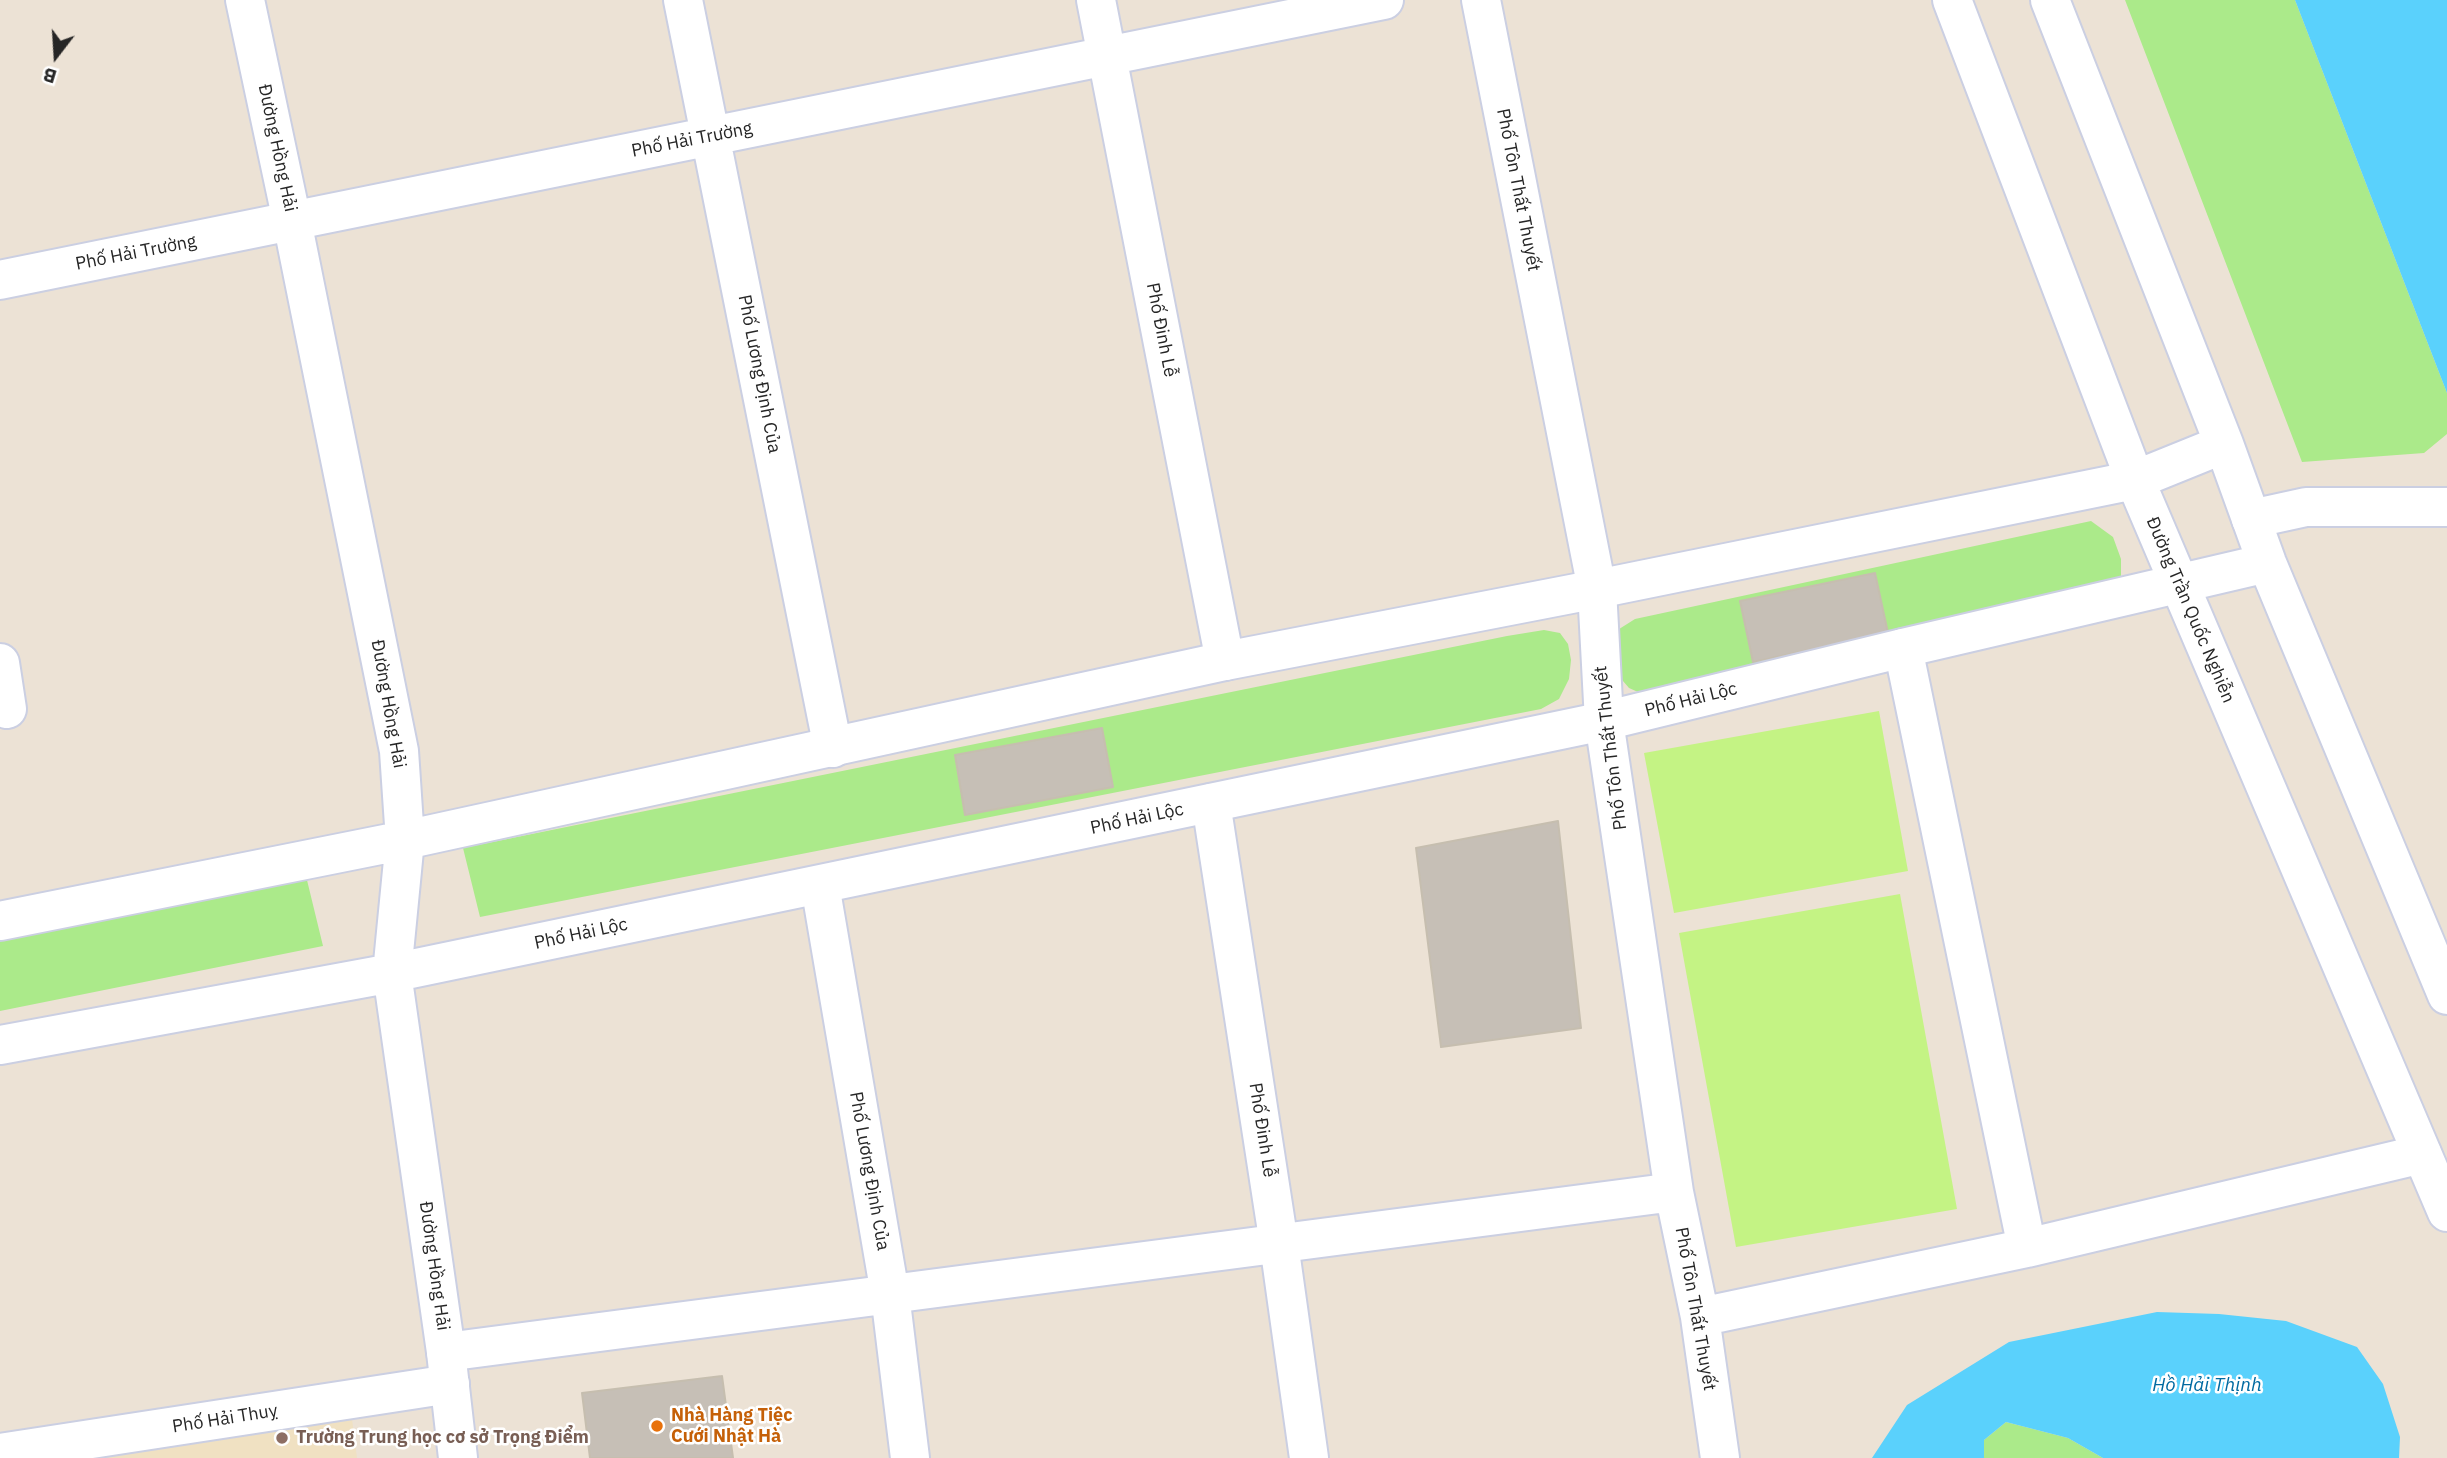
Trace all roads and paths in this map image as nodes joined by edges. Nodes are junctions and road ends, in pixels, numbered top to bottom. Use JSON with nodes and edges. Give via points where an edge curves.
{"nodes":[{"id":1,"x":245,"y":0,"type":"edge"},
{"id":2,"x":684,"y":0,"type":"edge"},
{"id":3,"x":1096,"y":0,"type":"edge"},
{"id":4,"x":1384,"y":0,"type":"edge"},
{"id":5,"x":1481,"y":0,"type":"edge"},
{"id":6,"x":1952,"y":0,"type":"edge"},
{"id":7,"x":2050,"y":0,"type":"edge"},
{"id":8,"x":1108,"y":56,"type":"junction"},
{"id":9,"x":712,"y":136,"type":"junction"},
{"id":10,"x":292,"y":221,"type":"junction"},
{"id":11,"x":0,"y":280,"type":"edge"},
{"id":12,"x":2224,"y":444,"type":"junction"},
{"id":13,"x":2135,"y":480,"type":"junction"},
{"id":14,"x":2447,"y":506,"type":"edge"},
{"id":15,"x":2251,"y":519,"type":"junction"},
{"id":16,"x":2267,"y":563,"type":"junction"},
{"id":17,"x":2178,"y":583,"type":"junction"},
{"id":18,"x":1597,"y":589,"type":"junction"},
{"id":19,"x":1903,"y":648,"type":"junction"},
{"id":20,"x":1225,"y":661,"type":"junction"},
{"id":21,"x":0,"y":663,"type":"edge"},
{"id":22,"x":7,"y":709,"type":"dead end"},
{"id":23,"x":1604,"y":721,"type":"junction"},
{"id":24,"x":833,"y":748,"type":"junction"},
{"id":25,"x":1211,"y":803,"type":"junction"},
{"id":26,"x":405,"y":840,"type":"junction"},
{"id":27,"x":820,"y":885,"type":"junction"},
{"id":28,"x":0,"y":921,"type":"edge"},
{"id":29,"x":392,"y":973,"type":"junction"},
{"id":30,"x":2447,"y":995,"type":"edge"},
{"id":31,"x":0,"y":1045,"type":"edge"},
{"id":32,"x":2422,"y":1154,"type":"junction"},
{"id":33,"x":1674,"y":1192,"type":"junction"},
{"id":34,"x":2447,"y":1212,"type":"edge"},
{"id":35,"x":1279,"y":1244,"type":"junction"},
{"id":36,"x":2027,"y":1248,"type":"junction"},
{"id":37,"x":890,"y":1294,"type":"junction"},
{"id":38,"x":1700,"y":1317,"type":"junction"},
{"id":39,"x":448,"y":1368,"type":"junction"},
{"id":40,"x":0,"y":1453,"type":"edge"},
{"id":41,"x":458,"y":1458,"type":"edge"},
{"id":42,"x":910,"y":1458,"type":"edge"},
{"id":43,"x":1309,"y":1458,"type":"edge"},
{"id":44,"x":1720,"y":1458,"type":"edge"}],
"edges":[{"from":1,"to":10,"type":"street","name":"Đường Hồng Hải"},
{"from":2,"to":9,"type":"street","name":"Phố Lương Định Của"},
{"from":3,"to":8,"type":"street","name":"Phố Đinh Lễ"},
{"from":4,"to":8,"type":"street","name":"Phố Hải Trường"},
{"from":5,"to":18,"type":"street","name":"Phố Tôn Thất Thuyết"},
{"from":6,"to":13,"type":"street","name":"Đường Trần Quốc Nghiễn"},
{"from":7,"to":12,"type":"street"},
{"from":8,"to":9,"type":"street","name":"Phố Hải Trường"},
{"from":8,"to":20,"type":"street","name":"Phố Đinh Lễ"},
{"from":9,"to":10,"type":"street","name":"Phố Hải Trường"},
{"from":9,"to":24,"type":"street","name":"Phố Lương Định Của"},
{"from":10,"to":11,"type":"street","name":"Phố Hải Trường"},
{"from":10,"to":26,"type":"street","name":"Đường Hồng Hải","via":[[399,751]]},
{"from":12,"to":13,"type":"street"},
{"from":12,"to":15,"type":"street"},
{"from":13,"to":17,"type":"street","name":"Đường Trần Quốc Nghiễn"},
{"from":13,"to":18,"type":"street"},
{"from":14,"to":15,"type":"street","via":[[2306,507]]},
{"from":15,"to":16,"type":"street"},
{"from":16,"to":17,"type":"street","name":"Phố Hải Lộc"},
{"from":16,"to":30,"type":"street"},
{"from":17,"to":19,"type":"street","name":"Phố Hải Lộc"},
{"from":17,"to":32,"type":"street","name":"Đường Trần Quốc Nghiễn"},
{"from":18,"to":20,"type":"street"},
{"from":18,"to":23,"type":"street","name":"Phố Tôn Thất Thuyết"},
{"from":19,"to":23,"type":"street","name":"Phố Hải Lộc"},
{"from":19,"to":36,"type":"street"},
{"from":20,"to":24,"type":"street"},
{"from":21,"to":22,"type":"street"},
{"from":23,"to":25,"type":"street","name":"Phố Hải Lộc"},
{"from":23,"to":33,"type":"street","name":"Phố Tôn Thất Thuyết"},
{"from":24,"to":26,"type":"street"},
{"from":25,"to":27,"type":"street","name":"Phố Hải Lộc"},
{"from":25,"to":35,"type":"street","name":"Phố Đinh Lễ"},
{"from":26,"to":28,"type":"street"},
{"from":26,"to":29,"type":"street","name":"Đường Hồng Hải"},
{"from":27,"to":29,"type":"street","name":"Phố Hải Lộc"},
{"from":27,"to":37,"type":"street","name":"Phố Lương Định Của"},
{"from":29,"to":31,"type":"street","name":"Phố Hải Lộc"},
{"from":29,"to":39,"type":"street","name":"Đường Hồng Hải"},
{"from":32,"to":34,"type":"street","name":"Đường Trần Quốc Nghiễn"},
{"from":32,"to":36,"type":"street"},
{"from":33,"to":35,"type":"street","name":"Phố Hải Thuỵ"},
{"from":33,"to":38,"type":"street","name":"Phố Tôn Thất Thuyết"},
{"from":35,"to":37,"type":"street","name":"Phố Hải Thuỵ"},
{"from":35,"to":43,"type":"street","name":"Phố Đinh Lễ"},
{"from":36,"to":38,"type":"street"},
{"from":37,"to":39,"type":"street","name":"Phố Hải Thuỵ"},
{"from":37,"to":42,"type":"street","name":"Phố Lương Định Của"},
{"from":38,"to":44,"type":"street","name":"Phố Tôn Thất Thuyết"},
{"from":39,"to":40,"type":"street","name":"Phố Hải Thuỵ"},
{"from":39,"to":41,"type":"street","name":"Đường Hồng Hải"}]}
